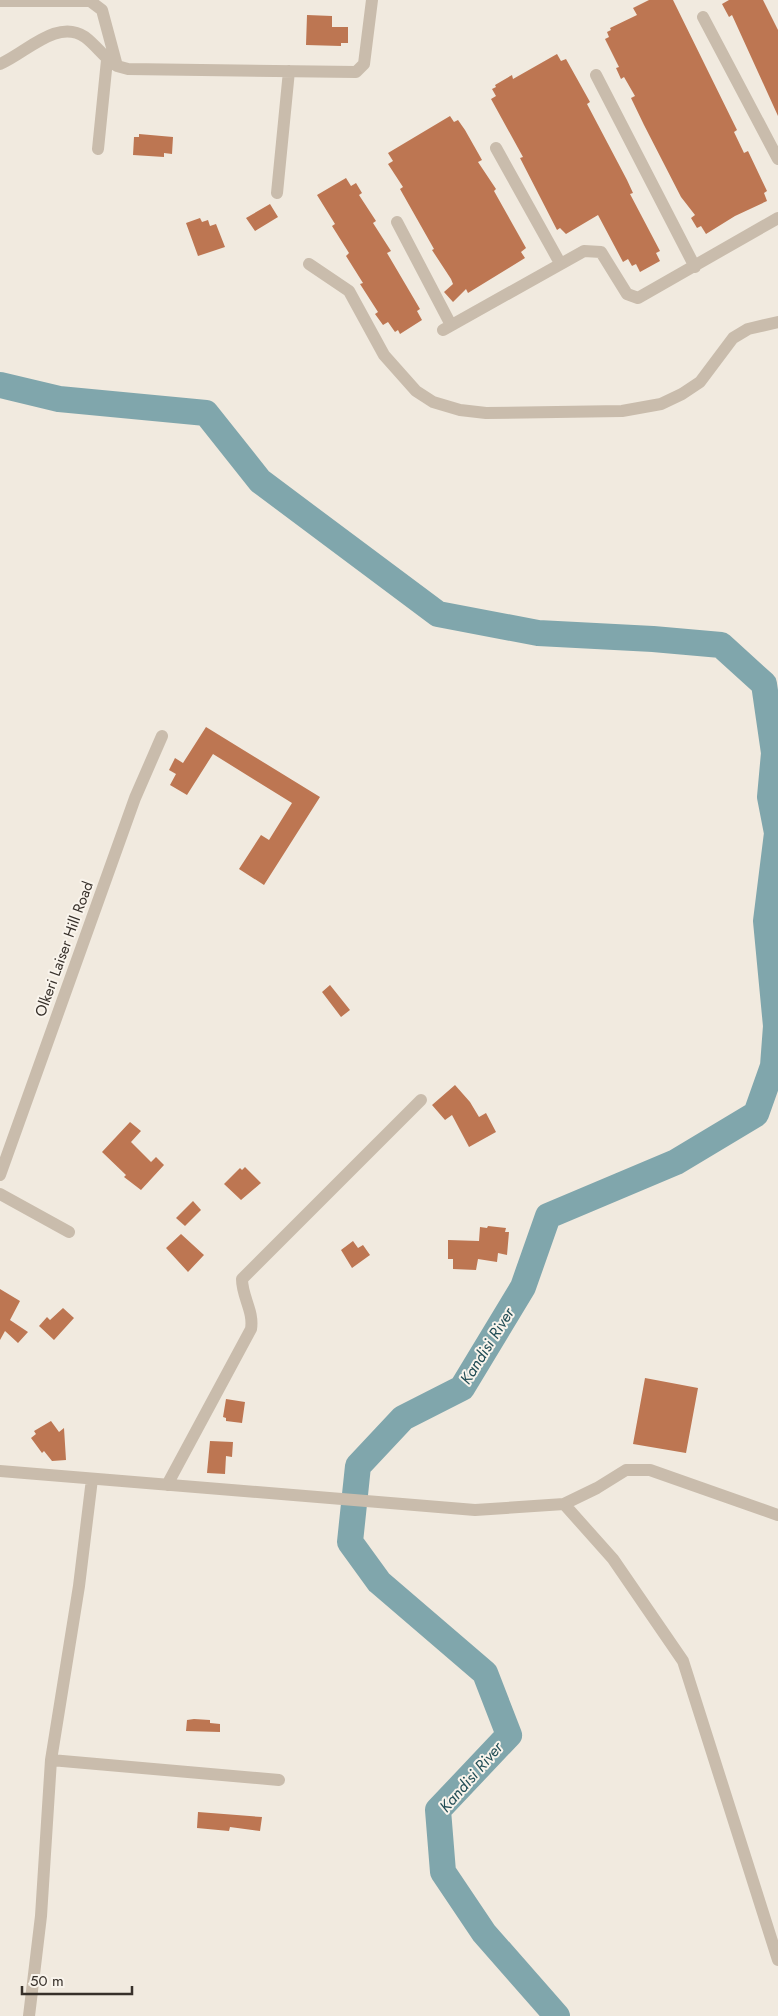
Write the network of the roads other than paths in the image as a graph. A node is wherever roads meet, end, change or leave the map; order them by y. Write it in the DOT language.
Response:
graph roads {
  1 [pos="372,0"];
  2 [pos="0,1"];
  3 [pos="703,17"];
  4 [pos="112,63"];
  5 [pos="0,64"];
  6 [pos="289,71"];
  7 [pos="596,75"];
  8 [pos="496,148"];
  9 [pos="98,149"];
  10 [pos="778,159"];
  11 [pos="278,193"];
  12 [pos="778,218"];
  13 [pos="397,222"];
  14 [pos="560,263"];
  15 [pos="309,264"];
  16 [pos="695,267"];
  17 [pos="778,322"];
  18 [pos="162,736"];
  19 [pos="421,1100"];
  20 [pos="0,1175"];
  21 [pos="0,1194"];
  22 [pos="69,1232"];
  23 [pos="0,1471"];
  24 [pos="92,1479"];
  25 [pos="167,1485"];
  26 [pos="564,1504"];
  27 [pos="778,1515"];
  28 [pos="51,1760"];
  29 [pos="279,1780"];
  30 [pos="778,1960"];
  31 [pos="29,2016"];
  1 -- 6 [label="street"];
  2 -- 4 [label="street"];
  3 -- 10 [label="street"];
  4 -- 5 [label="street"];
  4 -- 6 [label="street"];
  4 -- 9 [label="street"];
  6 -- 11 [label="street"];
  7 -- 16 [label="street"];
  8 -- 14 [label="street"];
  12 -- 16 [label="street"];
  13 -- 14 [label="street"];
  14 -- 16 [label="street"];
  15 -- 17 [label="street"];
  18 -- 20 [label="street, Olkeri Laiser Hill Road"];
  19 -- 25 [label="street"];
  21 -- 22 [label="street"];
  23 -- 24 [label="street"];
  24 -- 25 [label="street"];
  24 -- 28 [label="street"];
  25 -- 26 [label="street"];
  26 -- 27 [label="street"];
  26 -- 30 [label="street"];
  28 -- 29 [label="street"];
  28 -- 31 [label="street"];
}
